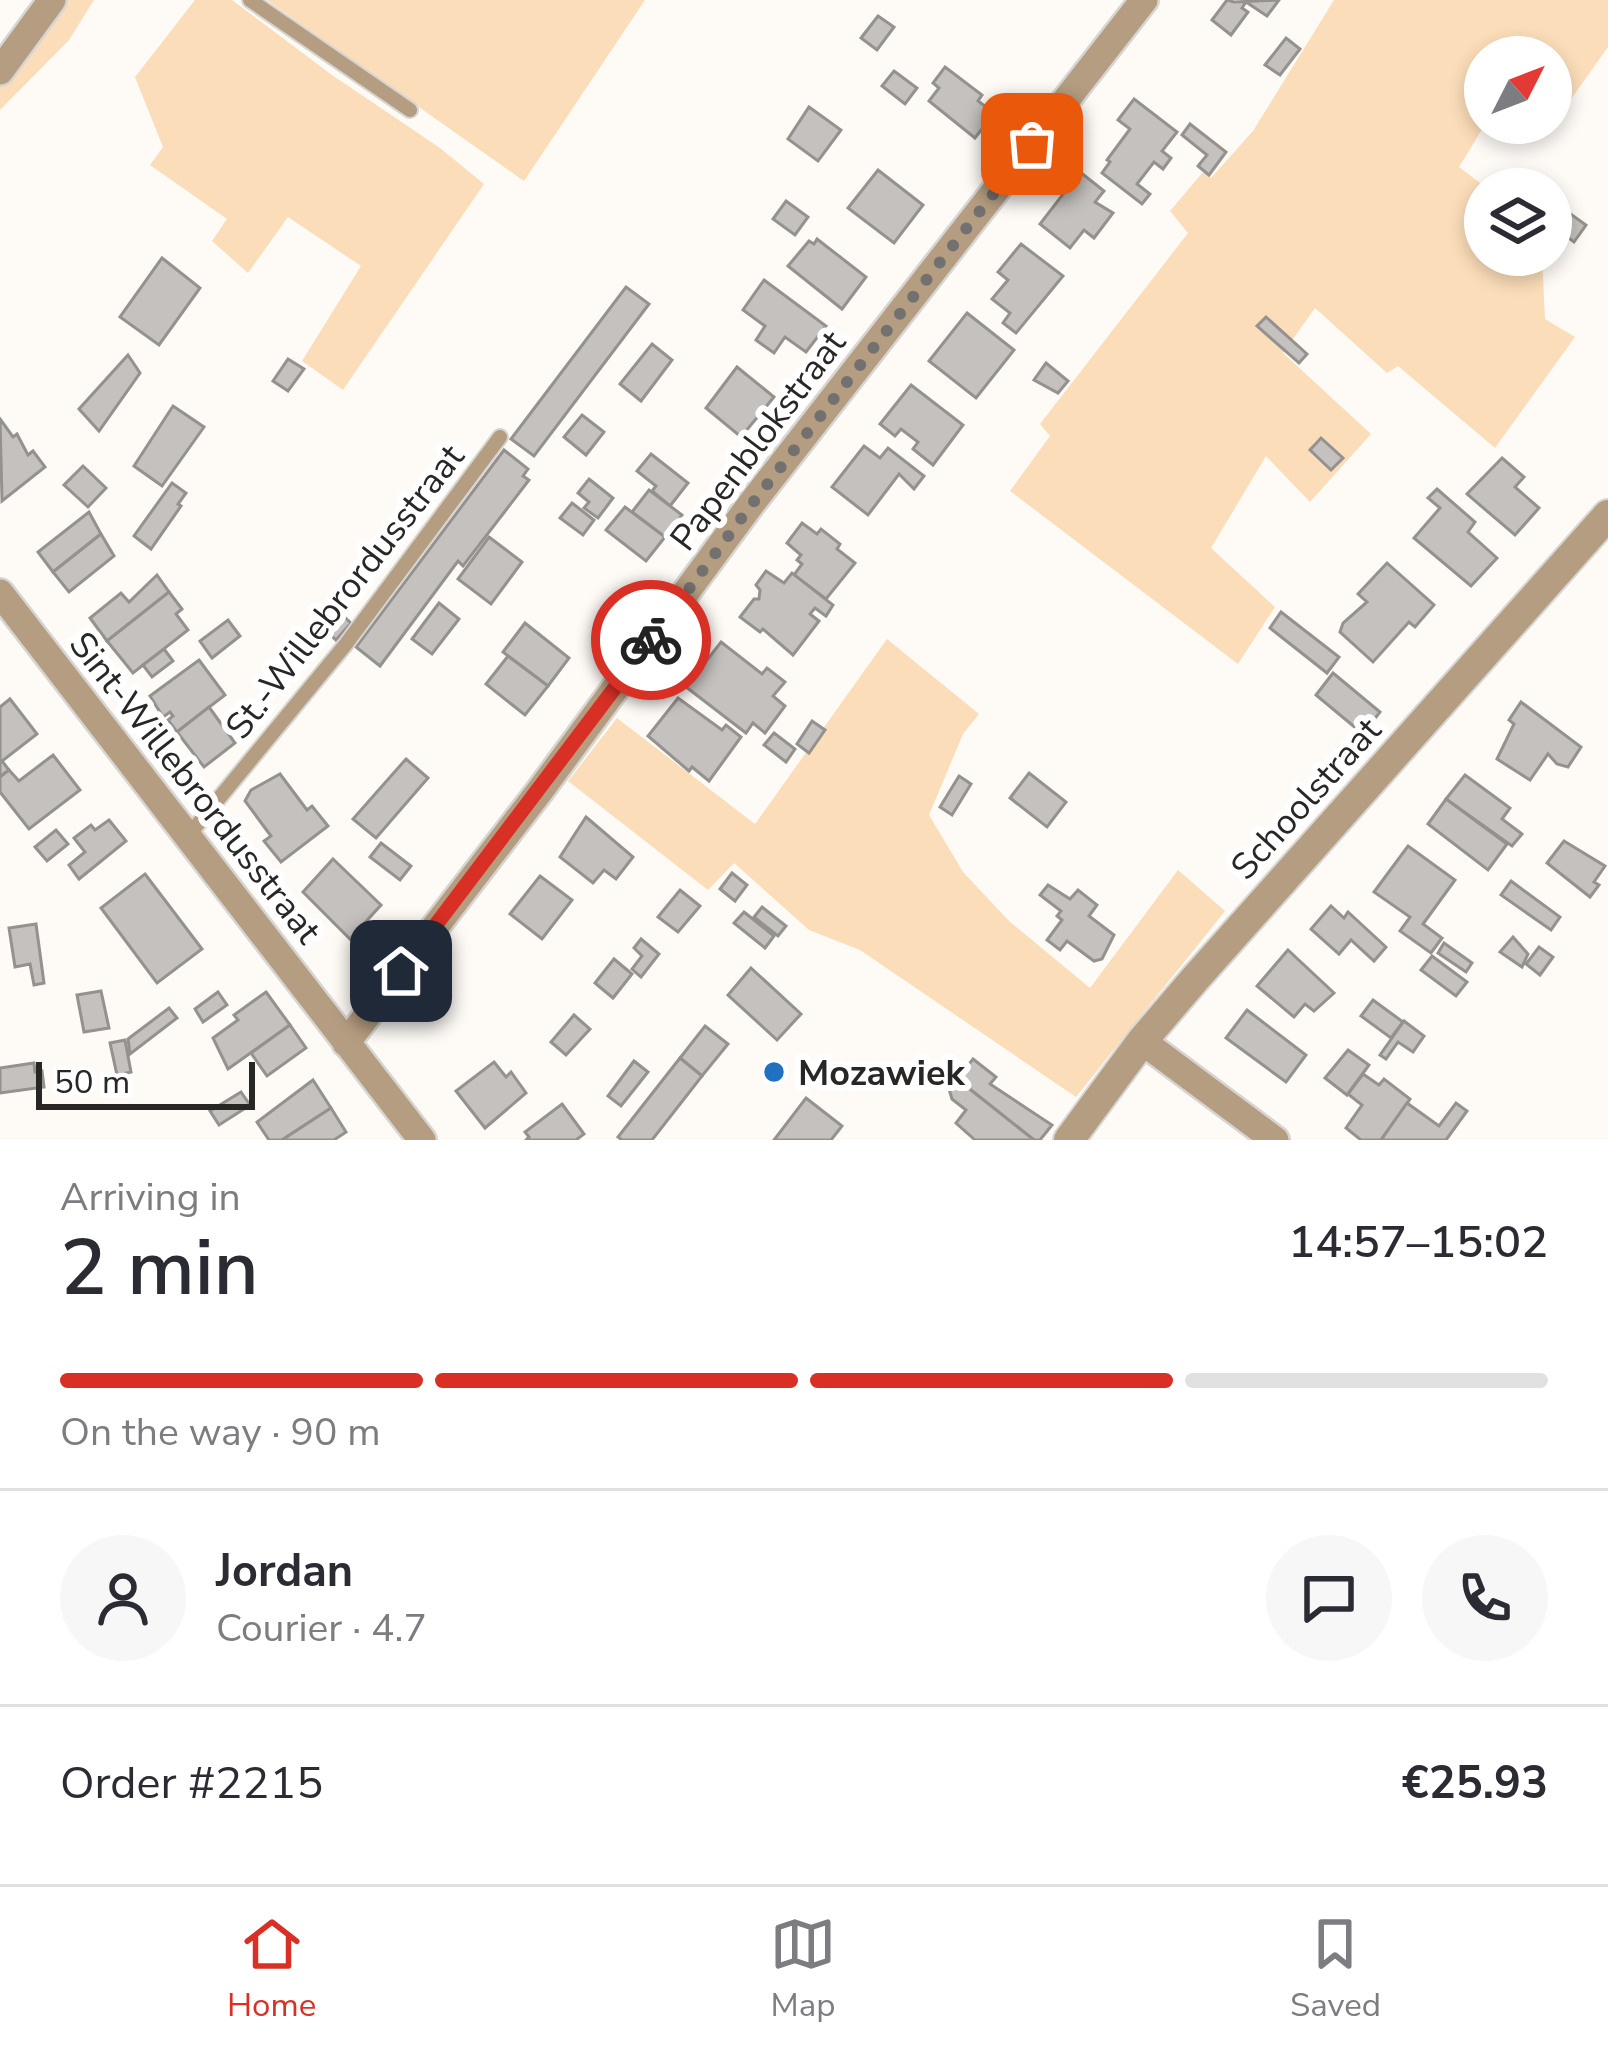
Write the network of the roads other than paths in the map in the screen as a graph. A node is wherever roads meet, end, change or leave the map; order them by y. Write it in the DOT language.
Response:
graph roads {
  1 [pos="52,0"];
  2 [pos="250,0"];
  3 [pos="1144,0"];
  4 [pos="0,71"];
  5 [pos="410,110"];
  6 [pos="500,436"];
  7 [pos="1608,514"];
  8 [pos="0,593"];
  9 [pos="188,836"];
  10 [pos="1142,1041"];
  11 [pos="346,1043"];
  12 [pos="422,1140"];
  13 [pos="1069,1140"];
  14 [pos="1275,1140"];
  1 -- 4 [label="street"];
  2 -- 5 [label="lane"];
  3 -- 11 [label="street, Papenblokstraat"];
  6 -- 9 [label="lane, St.-Willebrordusstraat"];
  7 -- 10 [label="street, Schoolstraat"];
  8 -- 9 [label="street, Sint-Willebrordusstraat"];
  9 -- 11 [label="street, Sint-Willebrordusstraat"];
  10 -- 13 [label="street, Schoolstraat"];
  10 -- 14 [label="street"];
  11 -- 12 [label="street, Sint-Willebrordusstraat"];
}
